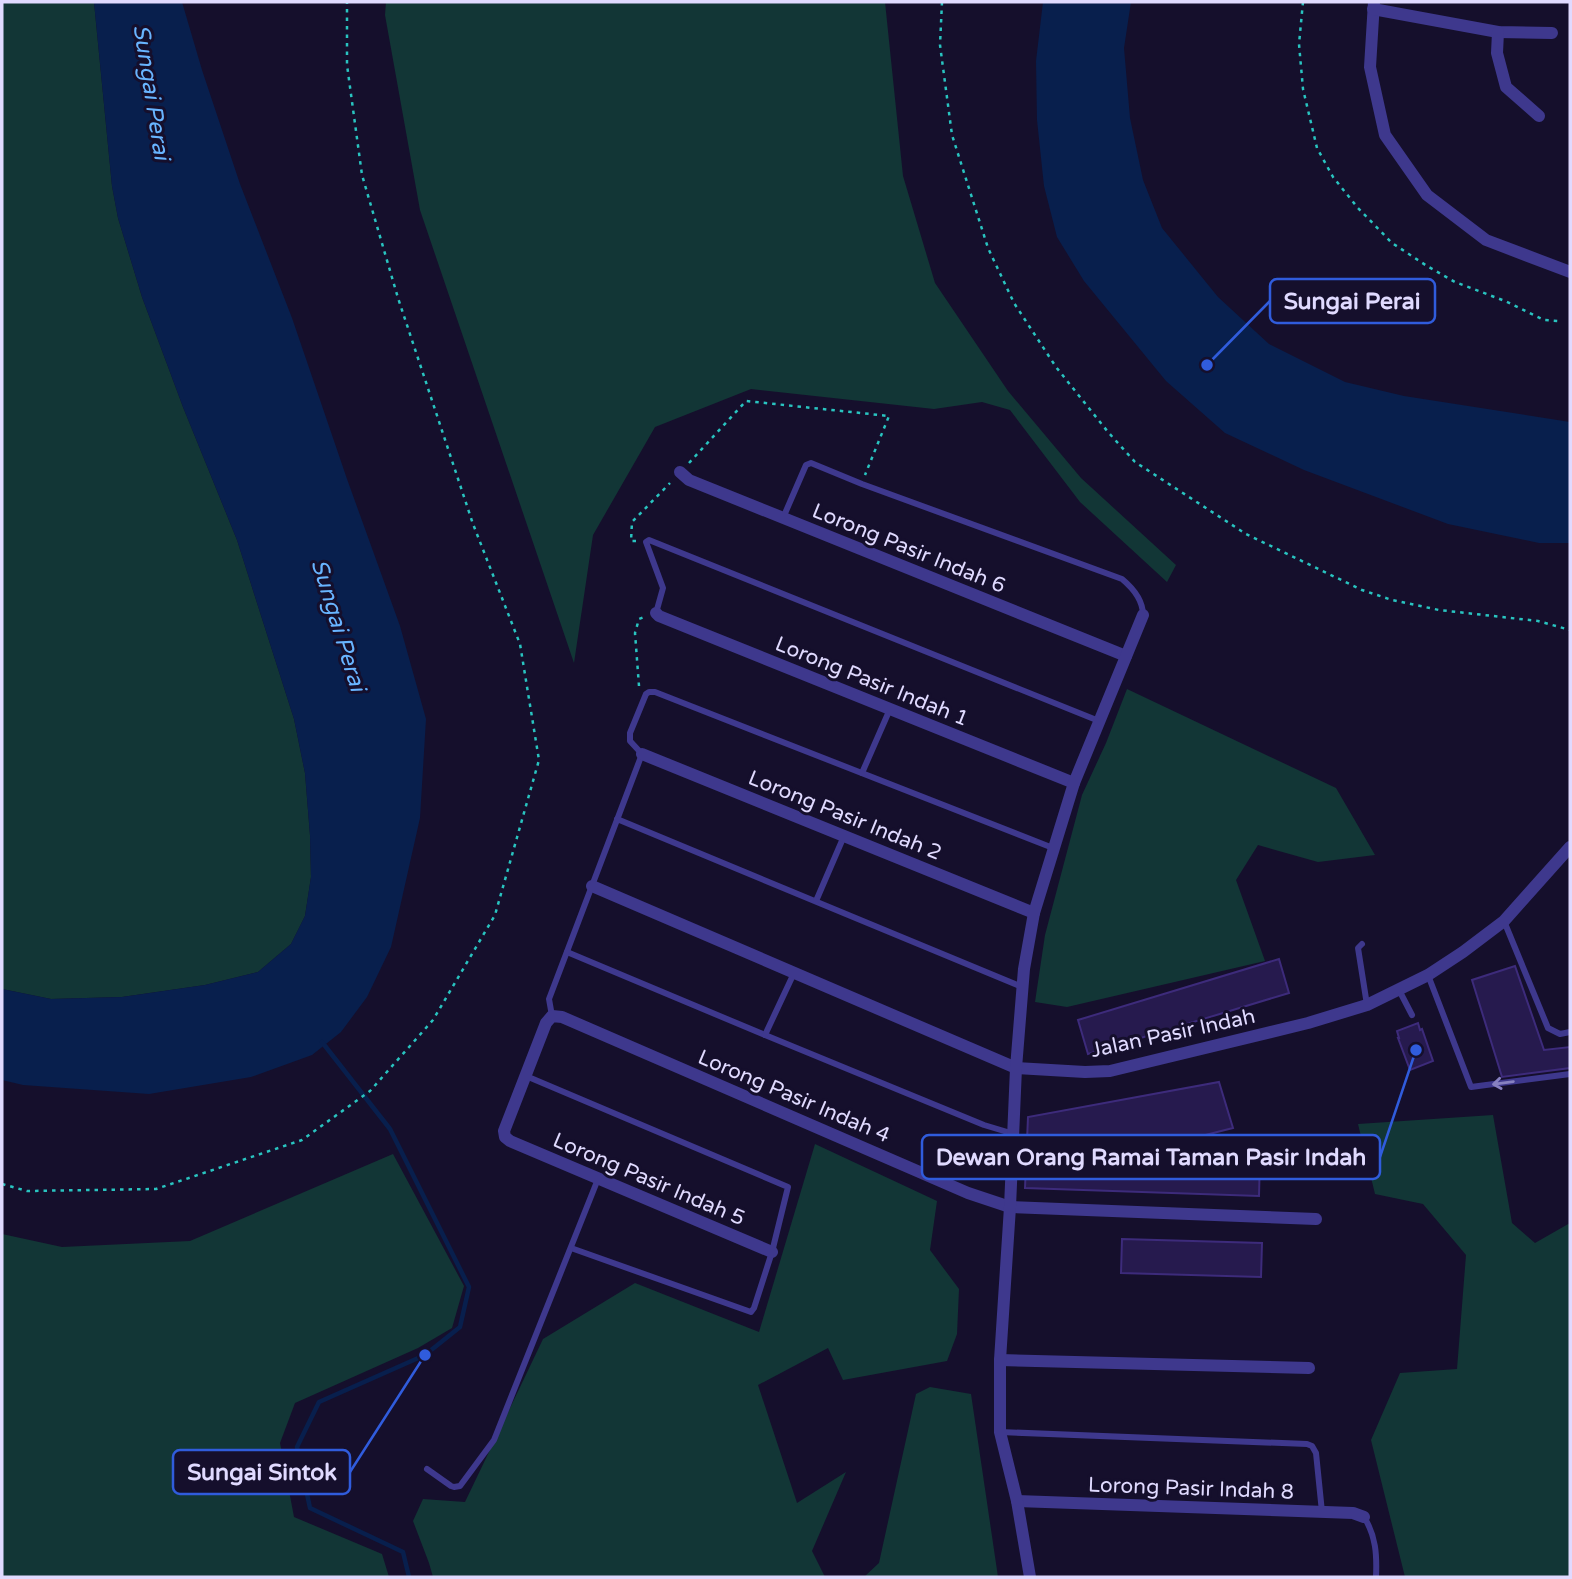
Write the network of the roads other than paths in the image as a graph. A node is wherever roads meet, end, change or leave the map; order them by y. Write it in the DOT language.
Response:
graph roads {
  1 [pos="1373,5"];
  2 [pos="1498,32"];
  3 [pos="1552,33"];
  4 [pos="1539,116"];
  5 [pos="1570,272"];
  6 [pos="680,472"];
  7 [pos="783,518"];
  8 [pos="656,612"];
  9 [pos="1143,615"];
  10 [pos="1126,656"];
  11 [pos="890,709"];
  12 [pos="1099,721"];
  13 [pos="642,754"];
  14 [pos="862,774"];
  15 [pos="1074,783"];
  16 [pos="617,819"];
  17 [pos="844,836"];
  18 [pos="1570,847"];
  19 [pos="1054,848"];
  20 [pos="592,886"];
  21 [pos="816,901"];
  22 [pos="1034,913"];
  23 [pos="1504,921"];
  24 [pos="1362,944"];
  25 [pos="566,952"];
  26 [pos="794,973"];
  27 [pos="1428,975"];
  28 [pos="1022,987"];
  29 [pos="1398,988"];
  30 [pos="1367,1005"];
  31 [pos="1412,1015"];
  32 [pos="552,1016"];
  33 [pos="1570,1032"];
  34 [pos="765,1035"];
  35 [pos="1016,1068"];
  36 [pos="1570,1074"];
  37 [pos="525,1076"];
  38 [pos="1014,1134"];
  39 [pos="598,1179"];
  40 [pos="1010,1207"];
  41 [pos="1316,1219"];
  42 [pos="571,1248"];
  43 [pos="772,1252"];
  44 [pos="1000,1360"];
  45 [pos="1309,1368"];
  46 [pos="1000,1432"];
  47 [pos="427,1469"];
  48 [pos="1017,1501"];
  49 [pos="1322,1512"];
  50 [pos="1364,1517"];
  51 [pos="1030,1577"];
  52 [pos="1376,1577"];
  1 -- 2 [label="street"];
  1 -- 5 [label="street"];
  2 -- 3 [label="street"];
  2 -- 4 [label="street"];
  6 -- 7 [label="street, Lorong Pasir Indah 6"];
  7 -- 9 [label="lane"];
  7 -- 10 [label="street, Lorong Pasir Indah 6"];
  8 -- 11 [label="street, Lorong Pasir Indah 1"];
  8 -- 12 [label="lane"];
  9 -- 10 [label="street"];
  10 -- 12 [label="street"];
  11 -- 14 [label="lane"];
  11 -- 15 [label="street, Lorong Pasir Indah 1"];
  12 -- 15 [label="street"];
  13 -- 14 [label="lane"];
  13 -- 16 [label="lane"];
  13 -- 17 [label="street, Lorong Pasir Indah 2"];
  14 -- 19 [label="lane"];
  15 -- 19 [label="street"];
  16 -- 20 [label="lane"];
  16 -- 21 [label="lane"];
  17 -- 21 [label="lane"];
  17 -- 22 [label="street, Lorong Pasir Indah 2"];
  18 -- 23 [label="street, Jalan Pasir Indah"];
  19 -- 22 [label="street"];
  20 -- 25 [label="lane"];
  20 -- 26 [label="street, Jalan Pasir Indah"];
  21 -- 28 [label="lane"];
  22 -- 28 [label="street"];
  23 -- 27 [label="street, Jalan Pasir Indah"];
  23 -- 33 [label="lane"];
  24 -- 30 [label="lane"];
  25 -- 32 [label="lane"];
  25 -- 34 [label="lane"];
  26 -- 34 [label="lane"];
  26 -- 35 [label="street, Jalan Pasir Indah"];
  27 -- 29 [label="street, Jalan Pasir Indah"];
  36 -- 27 [label="lane, one-way"];
  28 -- 35 [label="street"];
  29 -- 30 [label="street, Jalan Pasir Indah"];
  29 -- 31 [label="lane"];
  30 -- 35 [label="street, Jalan Pasir Indah"];
  32 -- 37 [label="street"];
  32 -- 40 [label="street, Lorong Pasir Indah 4"];
  34 -- 38 [label="lane"];
  35 -- 38 [label="street"];
  37 -- 39 [label="street, Lorong Pasir Indah 5"];
  37 -- 43 [label="lane"];
  38 -- 40 [label="street"];
  39 -- 42 [label="lane"];
  39 -- 43 [label="street, Lorong Pasir Indah 5"];
  40 -- 41 [label="street, Lorong Pasir Indah 4"];
  40 -- 44 [label="street"];
  42 -- 43 [label="lane"];
  42 -- 47 [label="lane"];
  44 -- 45 [label="street"];
  44 -- 46 [label="street"];
  46 -- 48 [label="street"];
  46 -- 49 [label="lane"];
  48 -- 49 [label="street, Lorong Pasir Indah 8"];
  48 -- 51 [label="street"];
  49 -- 50 [label="street, Lorong Pasir Indah 8"];
  50 -- 52 [label="lane"];
}
